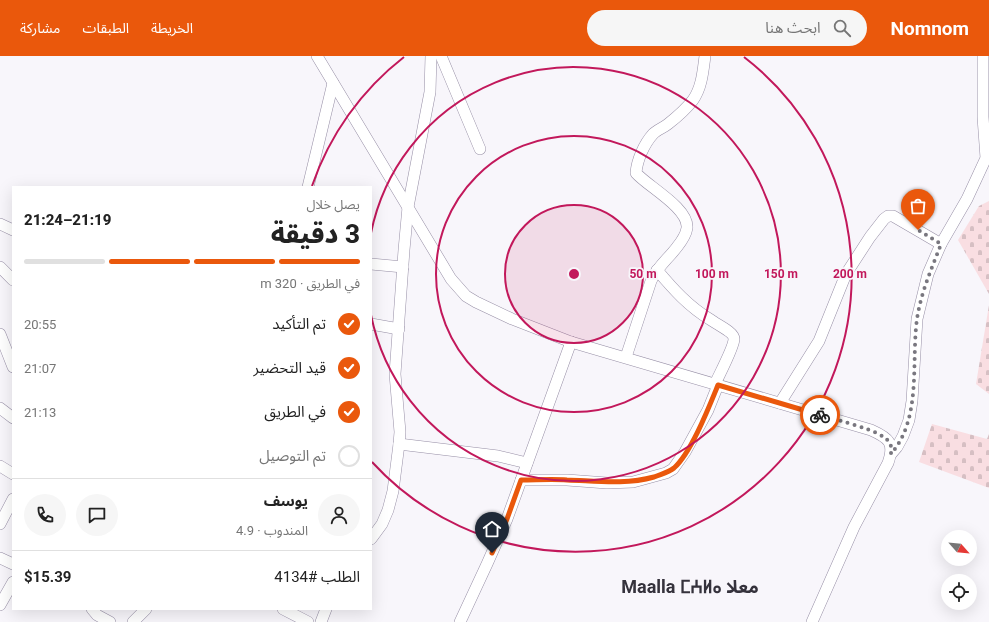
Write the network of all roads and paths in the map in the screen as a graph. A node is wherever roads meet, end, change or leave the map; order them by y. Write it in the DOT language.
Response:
graph roads {
  1 [pos="317,56"];
  2 [pos="431,56"];
  3 [pos="442,56"];
  4 [pos="705,56"];
  5 [pos="983,56"];
  6 [pos="333,82"];
  7 [pos="480,149"];
  8 [pos="308,186"];
  9 [pos="408,207"];
  10 [pos="0,224"];
  11 [pos="12,230"];
  12 [pos="941,244"];
  13 [pos="372,264"];
  14 [pos="0,267"];
  15 [pos="403,267"];
  16 [pos="657,270"];
  17 [pos="12,279"];
  18 [pos="372,324"];
  19 [pos="399,329"];
  20 [pos="0,334"];
  21 [pos="571,342"];
  22 [pos="626,357"];
  23 [pos="12,364"];
  24 [pos="717,385"];
  25 [pos="780,403"];
  26 [pos="0,408"];
  27 [pos="12,417"];
  28 [pos="399,444"];
  29 [pos="891,454"];
  30 [pos="527,463"];
  31 [pos="0,466"];
  32 [pos="12,473"];
  33 [pos="521,480"];
  34 [pos="12,500"];
  35 [pos="3,511"];
  36 [pos="0,524"];
  37 [pos="372,538"];
  38 [pos="0,558"];
  39 [pos="12,564"];
  40 [pos="12,584"];
  41 [pos="0,605"];
  42 [pos="93,610"];
  43 [pos="145,610"];
  44 [pos="285,610"];
  45 [pos="326,610"];
  46 [pos="110,622"];
  47 [pos="133,622"];
  48 [pos="308,622"];
  49 [pos="321,622"];
  50 [pos="460,622"];
  51 [pos="812,622"];
  1 -- 6 [label="street"];
  2 -- 9 [label="street"];
  3 -- 7 [label="street"];
  4 -- 16 [label="street"];
  5 -- 12 [label="street"];
  6 -- 8 [label="street"];
  6 -- 9 [label="street"];
  9 -- 15 [label="street"];
  9 -- 21 [label="street"];
  10 -- 11 [label="street"];
  12 -- 25 [label="street"];
  12 -- 29 [label="street"];
  13 -- 15 [label="street"];
  14 -- 17 [label="street"];
  15 -- 19 [label="street"];
  16 -- 22 [label="street"];
  16 -- 24 [label="street"];
  18 -- 19 [label="street"];
  19 -- 28 [label="street"];
  20 -- 23 [label="street"];
  21 -- 22 [label="street"];
  21 -- 30 [label="street"];
  22 -- 24 [label="street"];
  24 -- 25 [label="street"];
  24 -- 33 [label="street"];
  25 -- 29 [label="street"];
  26 -- 27 [label="street"];
  28 -- 30 [label="street"];
  28 -- 37 [label="street"];
  29 -- 51 [label="street"];
  30 -- 33 [label="street"];
  31 -- 32 [label="street"];
  33 -- 50 [label="street"];
  34 -- 35 [label="street"];
  35 -- 36 [label="street"];
  38 -- 39 [label="street"];
  40 -- 41 [label="street"];
  42 -- 46 [label="street"];
  43 -- 47 [label="street"];
  44 -- 48 [label="street"];
  45 -- 49 [label="street"];
}
